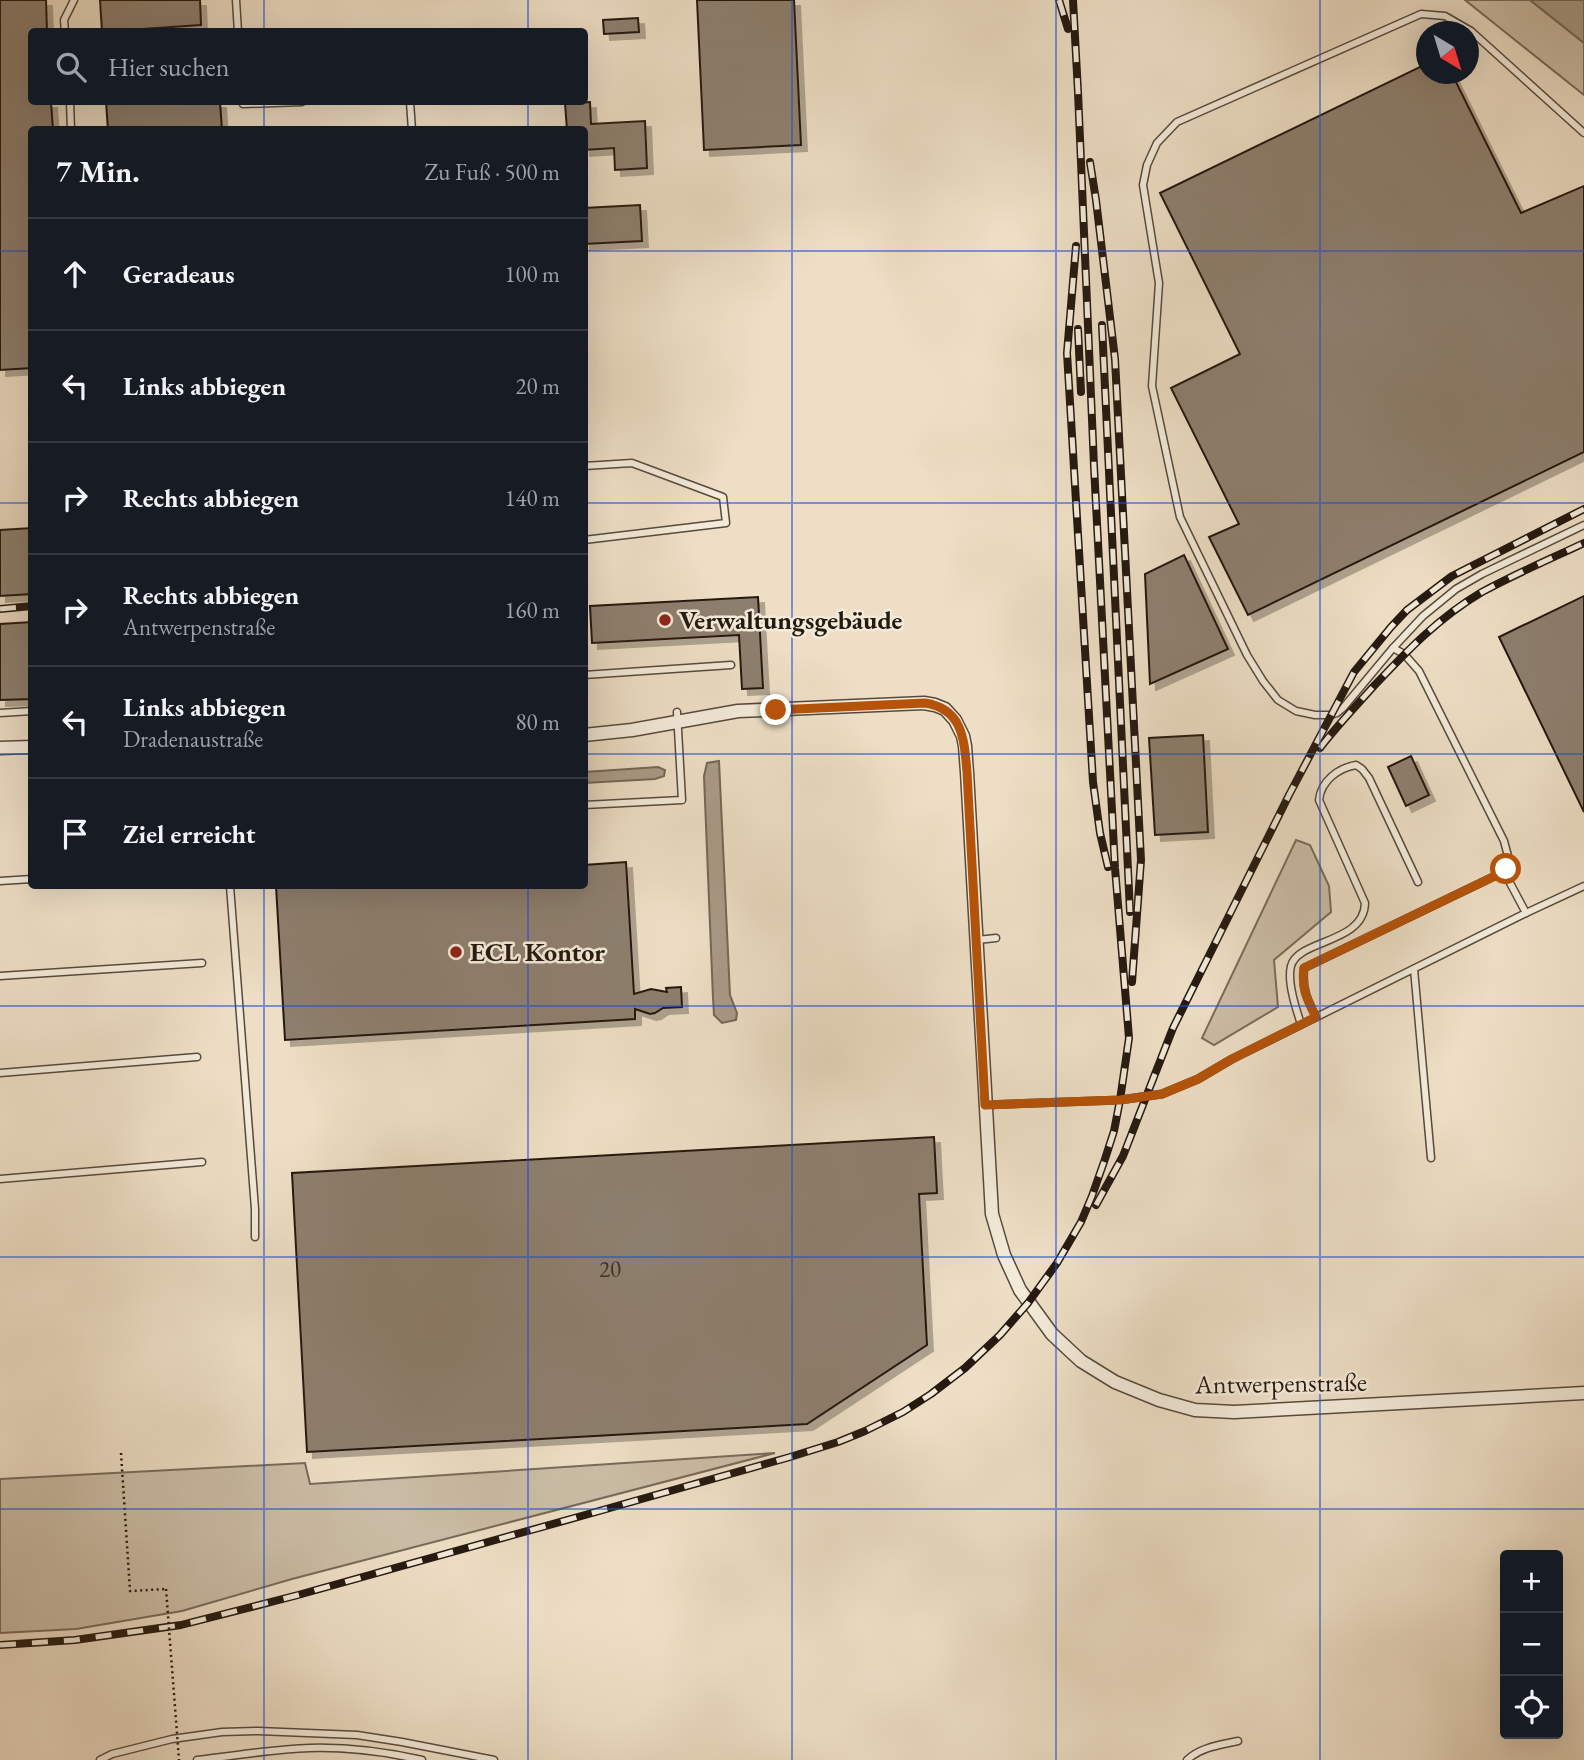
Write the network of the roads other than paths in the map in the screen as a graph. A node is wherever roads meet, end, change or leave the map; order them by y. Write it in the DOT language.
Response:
graph roads {
  1 [pos="74,0"];
  2 [pos="236,0"];
  3 [pos="65,28"];
  4 [pos="238,28"];
  5 [pos="70,105"];
  6 [pos="410,105"];
  7 [pos="71,126"];
  8 [pos="412,126"];
  9 [pos="1584,133"];
  10 [pos="588,466"];
  11 [pos="1584,525"];
  12 [pos="588,540"];
  13 [pos="1393,648"];
  14 [pos="731,665"];
  15 [pos="588,675"];
  16 [pos="28,711"];
  17 [pos="0,712"];
  18 [pos="678,717"];
  19 [pos="588,735"];
  20 [pos="28,747"];
  21 [pos="0,748"];
  22 [pos="588,805"];
  23 [pos="1504,878"];
  24 [pos="28,879"];
  25 [pos="0,881"];
  26 [pos="1418,882"];
  27 [pos="1584,886"];
  28 [pos="230,889"];
  29 [pos="1526,913"];
  30 [pos="996,939"];
  31 [pos="976,940"];
  32 [pos="202,963"];
  33 [pos="1413,969"];
  34 [pos="0,976"];
  35 [pos="1316,1017"];
  36 [pos="1301,1024"];
  37 [pos="197,1057"];
  38 [pos="0,1073"];
  39 [pos="985,1105"];
  40 [pos="1430,1158"];
  41 [pos="202,1162"];
  42 [pos="0,1179"];
  43 [pos="255,1237"];
  44 [pos="1584,1393"];
  45 [pos="1238,1741"];
  46 [pos="377,1752"];
  47 [pos="100,1760"];
  48 [pos="197,1760"];
  49 [pos="372,1760"];
  50 [pos="422,1760"];
  51 [pos="494,1760"];
  52 [pos="1187,1760"];
  1 -- 3 [label="lane"];
  2 -- 4 [label="lane"];
  5 -- 7 [label="lane"];
  6 -- 8 [label="lane"];
  9 -- 13 [label="lane"];
  10 -- 12 [label="lane"];
  11 -- 13 [label="lane"];
  13 -- 23 [label="lane"];
  14 -- 15 [label="lane"];
  16 -- 17 [label="lane"];
  18 -- 19 [label="street"];
  18 -- 22 [label="lane"];
  18 -- 31 [label="street, Antwerpenstraße"];
  20 -- 21 [label="street"];
  23 -- 29 [label="lane"];
  23 -- 35 [label="lane"];
  24 -- 25 [label="lane"];
  26 -- 36 [label="lane"];
  27 -- 29 [label="lane"];
  28 -- 43 [label="lane"];
  29 -- 33 [label="lane"];
  30 -- 31 [label="lane"];
  31 -- 39 [label="street, Antwerpenstraße"];
  32 -- 34 [label="lane"];
  33 -- 35 [label="lane"];
  33 -- 40 [label="lane"];
  35 -- 36 [label="lane"];
  36 -- 39 [label="lane"];
  37 -- 38 [label="lane"];
  39 -- 44 [label="street, Antwerpenstraße"];
  41 -- 42 [label="lane"];
  45 -- 52 [label="lane"];
  46 -- 48 [label="lane"];
  46 -- 49 [label="lane"];
  46 -- 50 [label="lane"];
  47 -- 51 [label="lane"];
}
